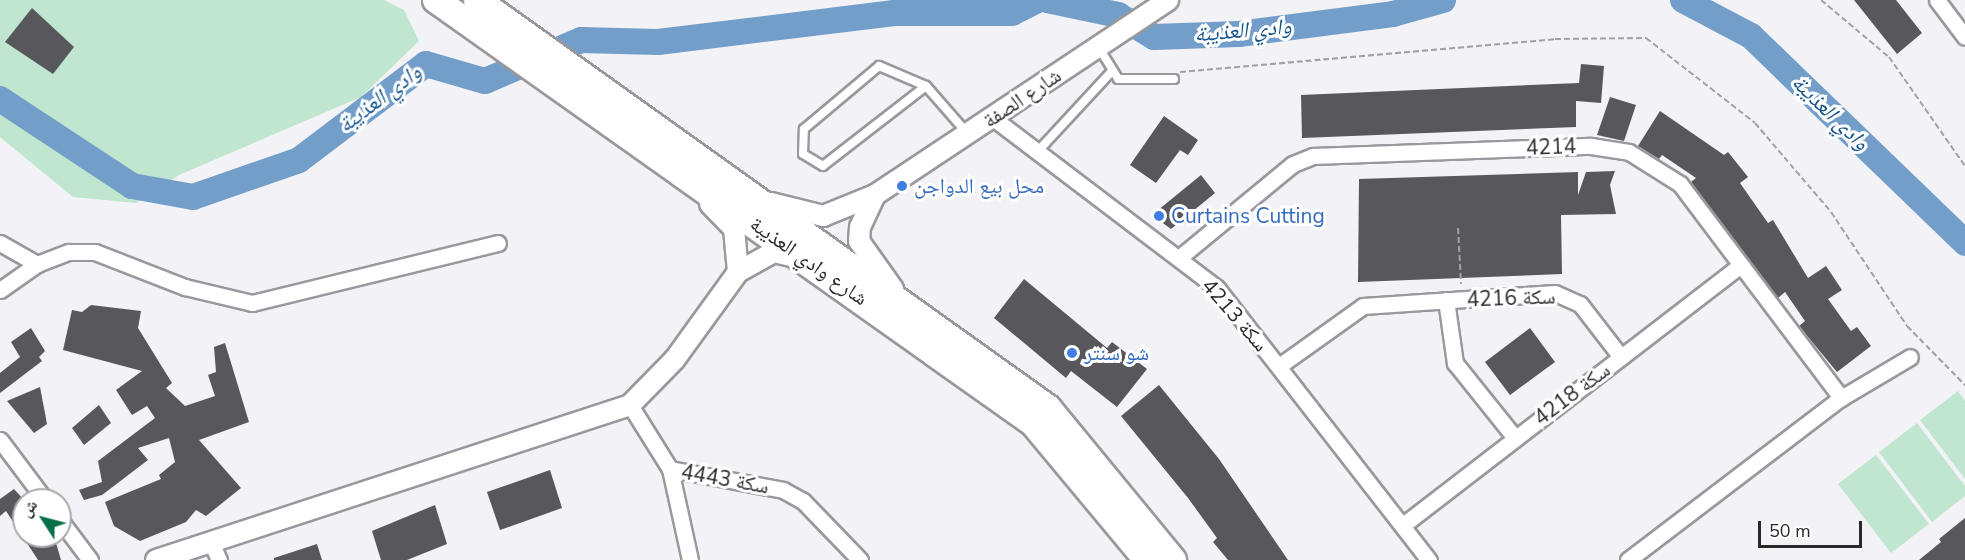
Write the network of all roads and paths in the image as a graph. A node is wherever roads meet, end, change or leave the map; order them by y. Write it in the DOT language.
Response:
graph roads {
  1 [pos="436,0"];
  2 [pos="1168,0"];
  3 [pos="1821,0"];
  4 [pos="1937,0"];
  5 [pos="486,15"];
  6 [pos="1965,37"];
  7 [pos="1105,42"];
  8 [pos="1112,71"];
  9 [pos="1174,79"];
  10 [pos="926,86"];
  11 [pos="993,118"];
  12 [pos="968,134"];
  13 [pos="666,148"];
  14 [pos="1038,152"];
  15 [pos="1965,166"];
  16 [pos="875,195"];
  17 [pos="758,198"];
  18 [pos="1458,228"];
  19 [pos="0,243"];
  20 [pos="498,243"];
  21 [pos="1180,257"];
  22 [pos="807,259"];
  23 [pos="37,264"];
  24 [pos="1741,265"];
  25 [pos="738,272"];
  26 [pos="0,290"];
  27 [pos="1454,300"];
  28 [pos="906,303"];
  29 [pos="1621,357"];
  30 [pos="1910,357"];
  31 [pos="1279,366"];
  32 [pos="1965,385"];
  33 [pos="1841,398"];
  34 [pos="630,405"];
  35 [pos="1515,438"];
  36 [pos="0,440"];
  37 [pos="670,469"];
  38 [pos="36,488"];
  39 [pos="1403,525"];
  40 [pos="72,536"];
  41 [pos="211,542"];
  42 [pos="90,560"];
  43 [pos="156,560"];
  44 [pos="219,560"];
  45 [pos="690,560"];
  46 [pos="860,560"];
  47 [pos="1147,560"];
  48 [pos="1173,560"];
  49 [pos="1429,560"];
  50 [pos="1628,560"];
  1 -- 5 [label="main road, شارع وادي العذيبة"];
  2 -- 7 [label="street, شارع الصفة"];
  3 -- 15 [label="path"];
  4 -- 6 [label="street"];
  5 -- 13 [label="main road, شارع وادي العذيبة"];
  7 -- 8 [label="lane"];
  7 -- 11 [label="street, شارع الصفة"];
  8 -- 9 [label="lane"];
  8 -- 14 [label="lane"];
  9 -- 32 [label="path"];
  10 -- 10 [label="lane"];
  10 -- 12 [label="lane"];
  11 -- 12 [label="street, شارع الصفة"];
  11 -- 14 [label="street, سكة 4213"];
  12 -- 16 [label="street, شارع الصفة"];
  13 -- 17 [label="main road, شارع وادي العذيبة"];
  13 -- 22 [label="main road, شارع وادي العذيبة"];
  13 -- 25 [label="street"];
  14 -- 21 [label="street, سكة 4213"];
  16 -- 17 [label="street, شارع الصفة"];
  16 -- 28 [label="street"];
  17 -- 28 [label="main road, شارع وادي العذيبة"];
  18 -- 27 [label="path"];
  19 -- 23 [label="street"];
  20 -- 23 [label="street"];
  21 -- 24 [label="street, 4214"];
  21 -- 31 [label="street, سكة 4213"];
  22 -- 25 [label="street"];
  22 -- 47 [label="main road, شارع وادي العذيبة"];
  23 -- 26 [label="street"];
  24 -- 29 [label="street, سكة 4218"];
  24 -- 33 [label="street, 4214"];
  25 -- 34 [label="street"];
  27 -- 29 [label="street, سكة 4216"];
  27 -- 31 [label="street, سكة 4216"];
  27 -- 35 [label="street, سكة 4216"];
  28 -- 48 [label="main road, شارع وادي العذيبة"];
  29 -- 35 [label="street, سكة 4218"];
  30 -- 33 [label="street"];
  31 -- 39 [label="street, سكة 4213"];
  33 -- 50 [label="street"];
  34 -- 37 [label="street"];
  34 -- 41 [label="street"];
  35 -- 39 [label="street, سكة 4218"];
  36 -- 38 [label="street"];
  37 -- 45 [label="street"];
  37 -- 46 [label="street, سكة 4443"];
  39 -- 49 [label="street, سكة 4213"];
  40 -- 42 [label="street"];
  41 -- 43 [label="street"];
  41 -- 44 [label="street"];
}
